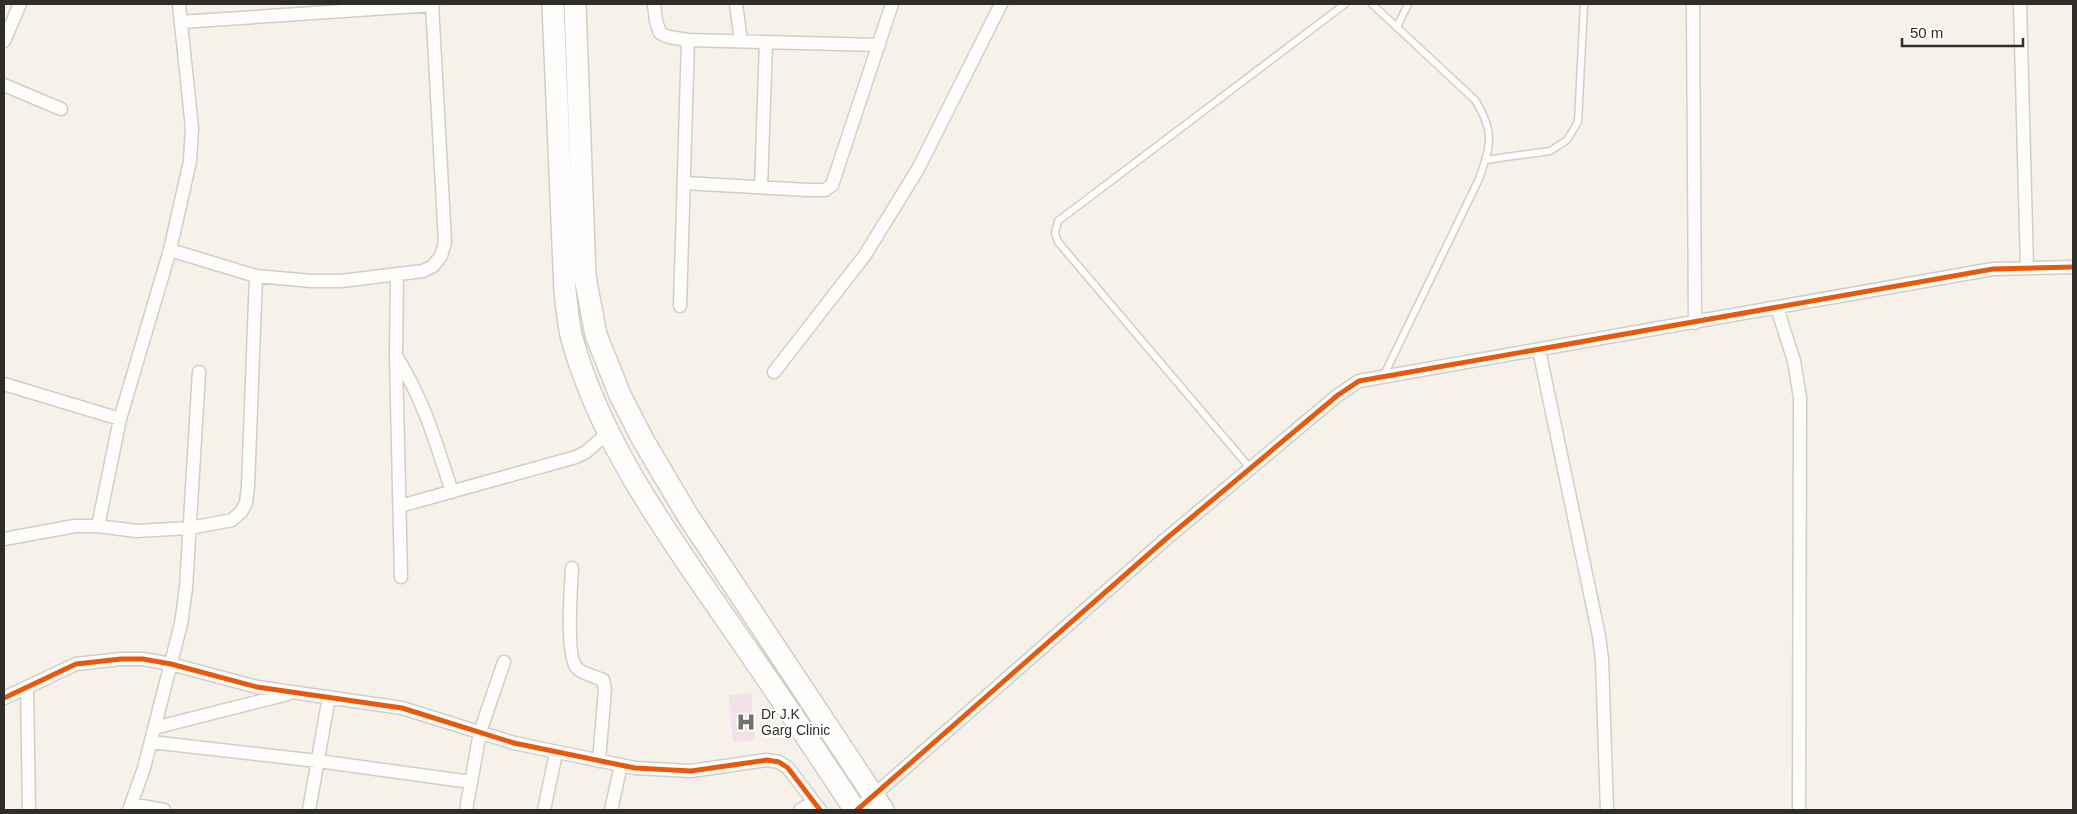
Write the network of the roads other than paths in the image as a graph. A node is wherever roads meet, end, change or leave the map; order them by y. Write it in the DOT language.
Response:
graph roads {
  1 [pos="20,4"];
  2 [pos="179,4"];
  3 [pos="432,4"];
  4 [pos="553,4"];
  5 [pos="575,4"];
  6 [pos="654,4"];
  7 [pos="736,4"];
  8 [pos="892,4"];
  9 [pos="1001,4"];
  10 [pos="1345,4"];
  11 [pos="1372,4"];
  12 [pos="1408,4"];
  13 [pos="1584,4"];
  14 [pos="1693,4"];
  15 [pos="2020,4"];
  16 [pos="181,22"];
  17 [pos="1397,28"];
  18 [pos="688,40"];
  19 [pos="4,41"];
  20 [pos="740,41"];
  21 [pos="766,42"];
  22 [pos="879,45"];
  23 [pos="4,85"];
  24 [pos="62,109"];
  25 [pos="1485,160"];
  26 [pos="684,183"];
  27 [pos="761,187"];
  28 [pos="170,250"];
  29 [pos="2073,267"];
  30 [pos="2027,268"];
  31 [pos="256,276"];
  32 [pos="396,276"];
  33 [pos="680,306"];
  34 [pos="1778,308"];
  35 [pos="1694,323"];
  36 [pos="1539,350"];
  37 [pos="396,355"];
  38 [pos="199,372"];
  39 [pos="774,372"];
  40 [pos="1384,375"];
  41 [pos="4,384"];
  42 [pos="120,419"];
  43 [pos="612,439"];
  44 [pos="1250,468"];
  45 [pos="452,492"];
  46 [pos="400,506"];
  47 [pos="98,526"];
  48 [pos="190,528"];
  49 [pos="4,539"];
  50 [pos="572,568"];
  51 [pos="401,578"];
  52 [pos="504,662"];
  53 [pos="171,664"];
  54 [pos="27,687"];
  55 [pos="295,692"];
  56 [pos="329,697"];
  57 [pos="4,698"];
  58 [pos="154,728"];
  59 [pos="480,732"];
  60 [pos="151,742"];
  61 [pos="556,753"];
  62 [pos="318,761"];
  63 [pos="599,761"];
  64 [pos="621,766"];
  65 [pos="471,782"];
  66 [pos="878,804"];
  67 [pos="817,806"];
  68 [pos="130,807"];
  69 [pos="29,810"];
  70 [pos="164,810"];
  71 [pos="309,810"];
  72 [pos="466,810"];
  73 [pos="544,810"];
  74 [pos="611,810"];
  75 [pos="800,810"];
  76 [pos="856,810"];
  77 [pos="1607,810"];
  78 [pos="1799,810"];
  1 -- 19 [label="street"];
  2 -- 16 [label="street"];
  3 -- 16 [label="street"];
  3 -- 32 [label="street"];
  4 -- 43 [label="main road"];
  5 -- 66 [label="main road"];
  6 -- 18 [label="street"];
  7 -- 20 [label="street"];
  8 -- 22 [label="street"];
  9 -- 39 [label="street"];
  10 -- 44 [label="lane"];
  11 -- 17 [label="lane"];
  12 -- 17 [label="lane"];
  13 -- 25 [label="lane"];
  14 -- 35 [label="street"];
  15 -- 30 [label="street"];
  16 -- 28 [label="street"];
  17 -- 25 [label="lane"];
  18 -- 20 [label="street"];
  18 -- 26 [label="street"];
  20 -- 21 [label="street"];
  21 -- 22 [label="street"];
  21 -- 27 [label="street"];
  22 -- 27 [label="street"];
  23 -- 24 [label="street"];
  25 -- 40 [label="lane"];
  26 -- 27 [label="street"];
  26 -- 33 [label="street"];
  28 -- 31 [label="street"];
  28 -- 42 [label="street"];
  29 -- 30 [label="street"];
  30 -- 34 [label="street"];
  31 -- 32 [label="street"];
  31 -- 48 [label="street"];
  32 -- 37 [label="street"];
  34 -- 35 [label="street"];
  34 -- 78 [label="street"];
  35 -- 36 [label="street"];
  36 -- 40 [label="street"];
  36 -- 77 [label="street"];
  37 -- 45 [label="street"];
  37 -- 46 [label="street"];
  38 -- 48 [label="street"];
  40 -- 44 [label="street"];
  41 -- 42 [label="street"];
  42 -- 47 [label="street"];
  43 -- 45 [label="street"];
  43 -- 76 [label="main road"];
  44 -- 66 [label="street"];
  45 -- 46 [label="street"];
  46 -- 51 [label="street"];
  47 -- 48 [label="street"];
  47 -- 49 [label="street"];
  48 -- 53 [label="street"];
  50 -- 63 [label="street"];
  52 -- 59 [label="street"];
  53 -- 54 [label="street"];
  53 -- 55 [label="street"];
  53 -- 58 [label="street"];
  54 -- 57 [label="street"];
  54 -- 69 [label="street"];
  55 -- 56 [label="street"];
  55 -- 58 [label="street"];
  56 -- 59 [label="street"];
  56 -- 62 [label="street"];
  58 -- 60 [label="street"];
  59 -- 61 [label="street"];
  59 -- 65 [label="street"];
  60 -- 62 [label="street"];
  60 -- 68 [label="street"];
  61 -- 63 [label="street"];
  61 -- 73 [label="street"];
  62 -- 65 [label="street"];
  62 -- 71 [label="street"];
  63 -- 64 [label="street"];
  64 -- 67 [label="street"];
  64 -- 74 [label="street"];
  65 -- 72 [label="street"];
  66 -- 76 [label="street"];
  67 -- 75 [label="street"];
  68 -- 70 [label="street"];
}
